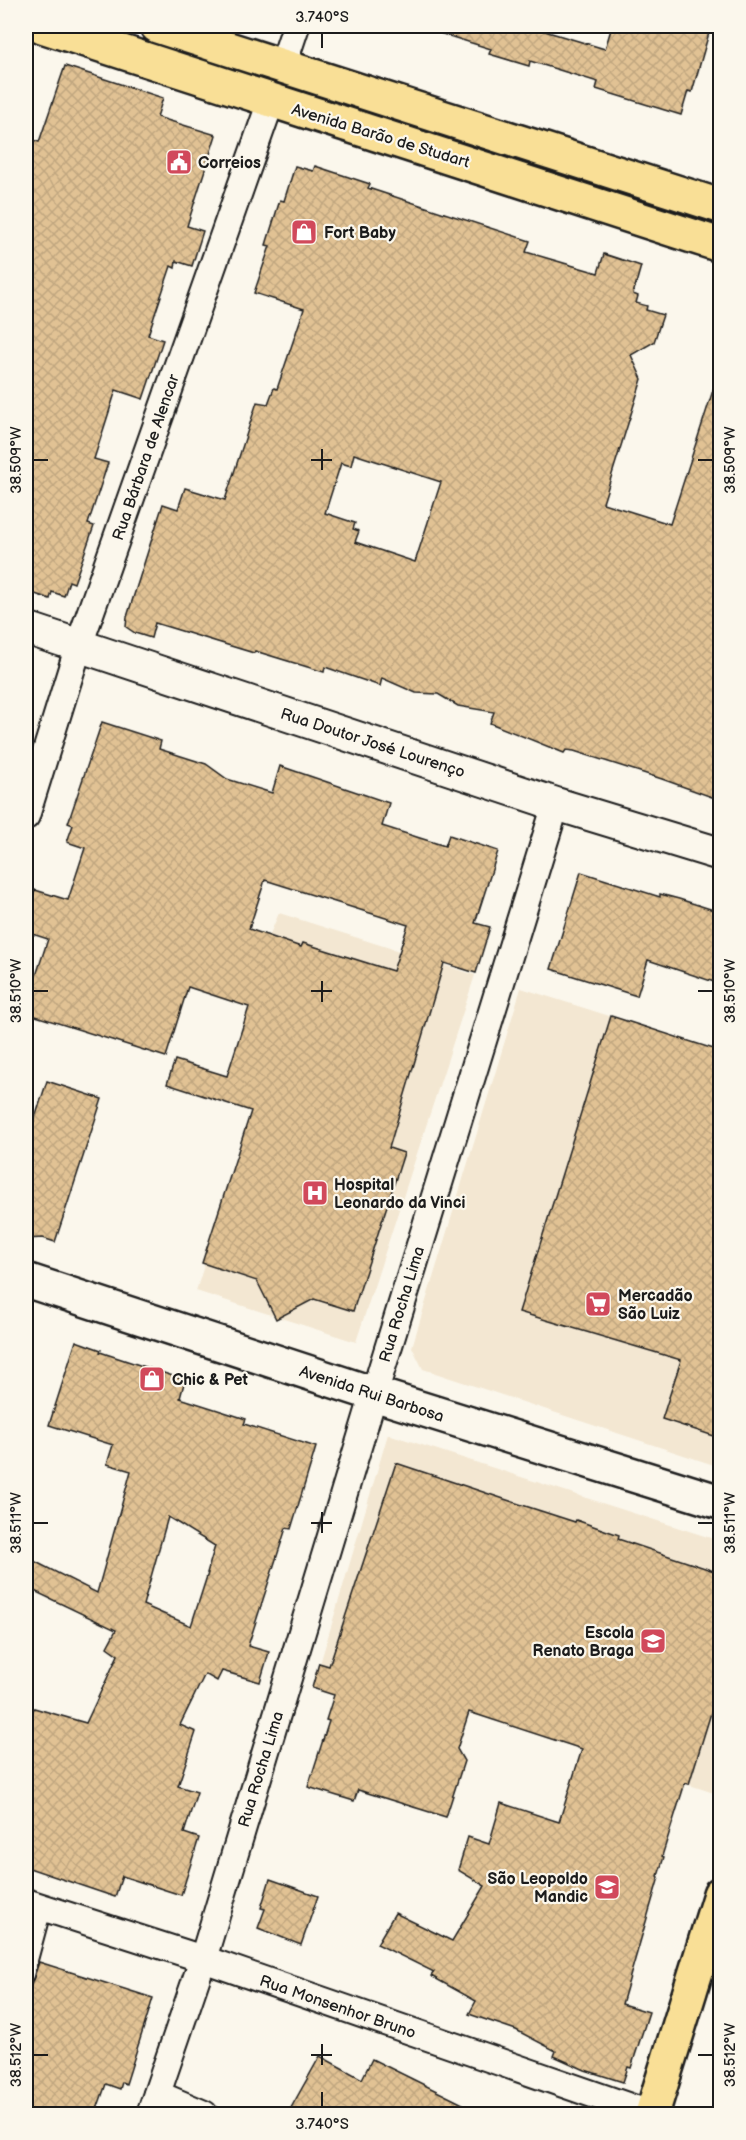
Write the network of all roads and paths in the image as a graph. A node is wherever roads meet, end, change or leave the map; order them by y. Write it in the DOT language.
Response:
graph roads {
  1 [pos="42,26"];
  2 [pos="158,26"];
  3 [pos="296,26"];
  4 [pos="283,64"];
  5 [pos="271,101"];
  6 [pos="720,206"];
  7 [pos="720,245"];
  8 [pos="26,628"];
  9 [pos="79,645"];
  10 [pos="556,804"];
  11 [pos="26,816"];
  12 [pos="720,854"];
  13 [pos="26,1280"];
  14 [pos="374,1394"];
  15 [pos="720,1502"];
  16 [pos="720,1894"];
  17 [pos="35,1905"];
  18 [pos="203,1959"];
  19 [pos="26,1975"];
  20 [pos="154,2104"];
  21 [pos="204,2115"];
  22 [pos="651,2115"];
  1 -- 5 [label="main road, Avenida Barão de Studart"];
  2 -- 4 [label="main road"];
  3 -- 4 [label="street"];
  4 -- 6 [label="main road"];
  5 -- 7 [label="main road, Avenida Barão de Studart"];
  5 -- 9 [label="street, Rua Bárbara de Alencar"];
  8 -- 9 [label="street, Rua Doutor José Lourenço"];
  9 -- 10 [label="street, Rua Doutor José Lourenço"];
  9 -- 11 [label="street, Rua Bárbara de Alencar"];
  10 -- 12 [label="street, Rua Doutor José Lourenço"];
  10 -- 14 [label="street, Rua Rocha Lima"];
  13 -- 14 [label="main road, Avenida Rui Barbosa"];
  14 -- 15 [label="main road, Avenida Rui Barbosa"];
  14 -- 18 [label="street, Rua Rocha Lima"];
  16 -- 22 [label="main road"];
  17 -- 18 [label="street, Rua Monsenhor Bruno"];
  17 -- 19 [label="lane"];
  18 -- 20 [label="street, Rua Rocha Lima"];
  18 -- 22 [label="street, Rua Monsenhor Bruno"];
  20 -- 21 [label="street"];
}
